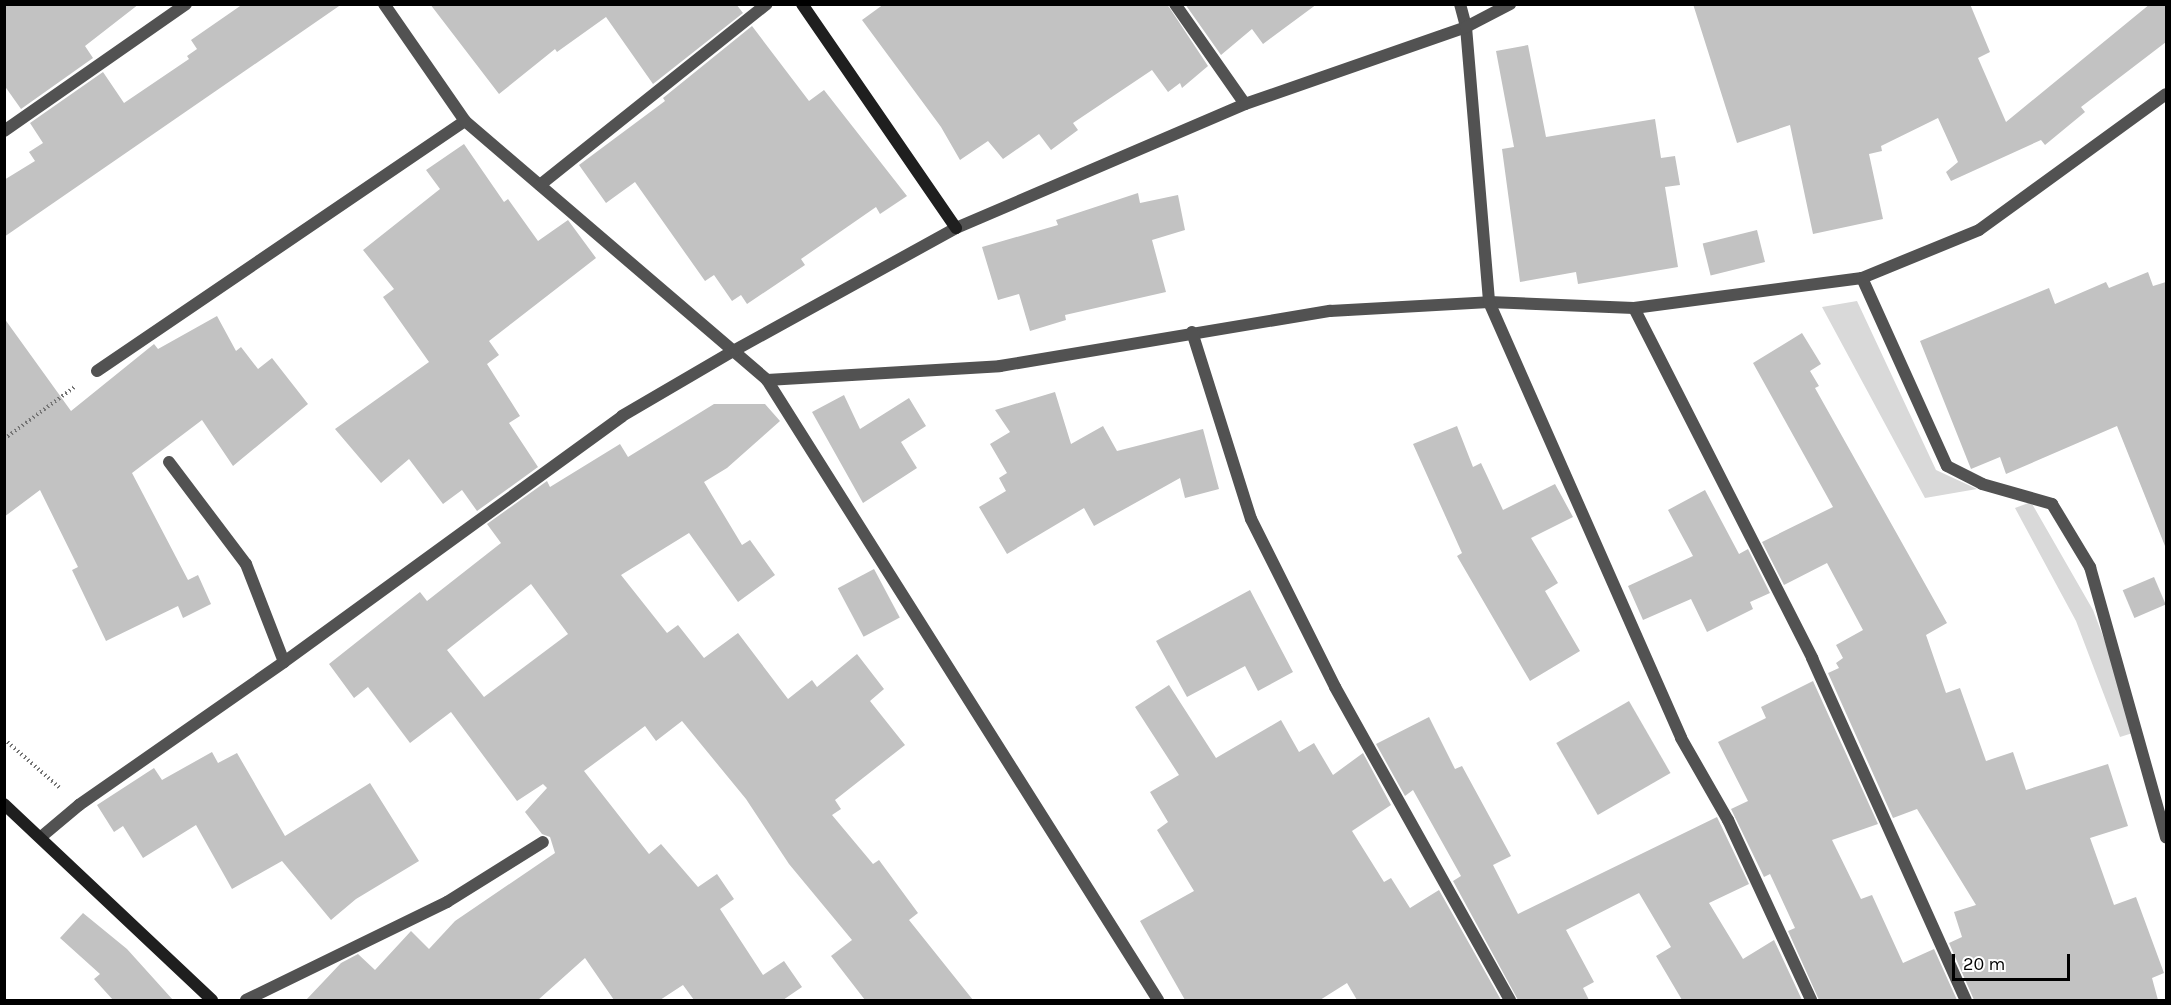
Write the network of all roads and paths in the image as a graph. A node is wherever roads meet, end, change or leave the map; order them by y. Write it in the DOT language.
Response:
graph roads {
  1 [pos="186,4"];
  2 [pos="384,4"];
  3 [pos="768,4"];
  4 [pos="802,4"];
  5 [pos="1175,4"];
  6 [pos="1460,4"];
  7 [pos="1510,4"];
  8 [pos="1466,27"];
  9 [pos="2166,94"];
  10 [pos="1245,104"];
  11 [pos="465,121"];
  12 [pos="4,131"];
  13 [pos="540,185"];
  14 [pos="957,228"];
  15 [pos="1862,278"];
  16 [pos="1489,302"];
  17 [pos="1634,308"];
  18 [pos="1192,332"];
  19 [pos="735,350"];
  20 [pos="97,370"];
  21 [pos="767,381"];
  22 [pos="4,440"];
  23 [pos="169,462"];
  24 [pos="284,662"];
  25 [pos="4,739"];
  26 [pos="4,804"];
  27 [pos="79,805"];
  28 [pos="41,837"];
  29 [pos="2166,838"];
  30 [pos="543,842"];
  31 [pos="212,1000"];
  32 [pos="246,1000"];
  33 [pos="1158,1000"];
  34 [pos="1510,1000"];
  35 [pos="1811,1000"];
  36 [pos="1966,1000"];
  1 -- 12 [label="street"];
  2 -- 11 [label="street"];
  3 -- 13 [label="street"];
  4 -- 14 [label="street"];
  5 -- 10 [label="street"];
  6 -- 8 [label="street"];
  7 -- 8 [label="street"];
  8 -- 10 [label="street"];
  8 -- 16 [label="street"];
  9 -- 15 [label="street"];
  10 -- 14 [label="street"];
  11 -- 13 [label="street"];
  11 -- 20 [label="street"];
  13 -- 19 [label="street"];
  14 -- 19 [label="street"];
  15 -- 17 [label="street"];
  15 -- 29 [label="street"];
  16 -- 17 [label="street"];
  16 -- 18 [label="street"];
  16 -- 35 [label="street"];
  17 -- 36 [label="street"];
  18 -- 21 [label="street"];
  18 -- 34 [label="street"];
  19 -- 21 [label="street"];
  19 -- 24 [label="street"];
  20 -- 22 [label="path"];
  21 -- 33 [label="street"];
  23 -- 24 [label="street"];
  24 -- 27 [label="street"];
  25 -- 27 [label="path"];
  26 -- 28 [label="street"];
  27 -- 28 [label="street"];
  28 -- 31 [label="street"];
  30 -- 32 [label="street"];
}
